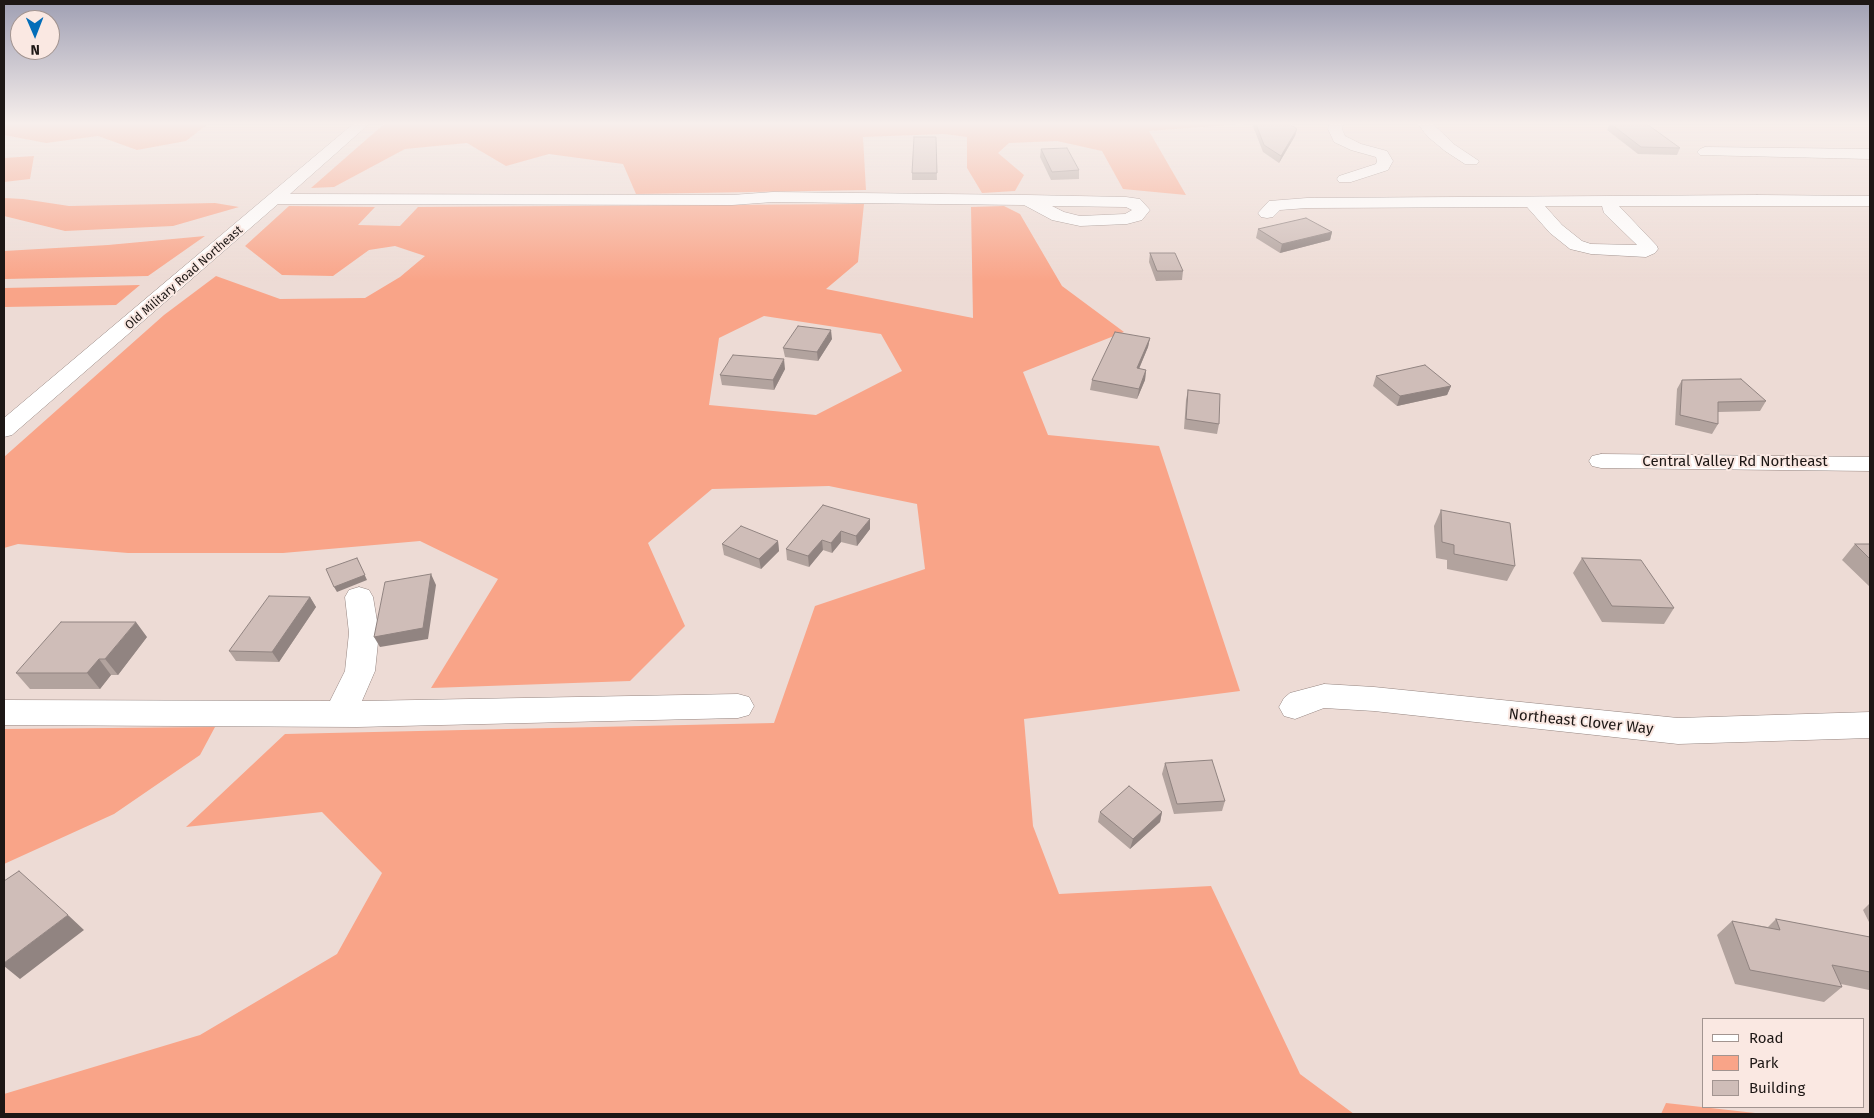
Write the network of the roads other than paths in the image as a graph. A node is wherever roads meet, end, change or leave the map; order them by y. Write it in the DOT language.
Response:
graph roads {
  1 [pos="301,176"];
  2 [pos="1354,176"];
  3 [pos="1345,179"];
  4 [pos="274,199"];
  5 [pos="1027,200"];
  6 [pos="1612,201"];
  7 [pos="1870,201"];
  8 [pos="1532,202"];
  9 [pos="1267,213"];
  10 [pos="4,430"];
  11 [pos="1601,461"];
  12 [pos="1870,464"];
  13 [pos="359,597"];
  14 [pos="738,706"];
  15 [pos="1294,707"];
  16 [pos="4,713"];
  17 [pos="340,714"];
  18 [pos="1870,725"];
  1 -- 4 [label="street, Old Military Road Northeast"];
  2 -- 3 [label="street"];
  4 -- 5 [label="street"];
  4 -- 10 [label="street, Old Military Road Northeast"];
  5 -- 5 [label="street"];
  6 -- 7 [label="street"];
  6 -- 8 [label="street"];
  6 -- 8 [label="street"];
  8 -- 9 [label="street"];
  11 -- 12 [label="street, Central Valley Rd Northeast"];
  13 -- 17 [label="street"];
  14 -- 17 [label="street"];
  15 -- 18 [label="street, Northeast Clover Way"];
  16 -- 17 [label="street"];
}
